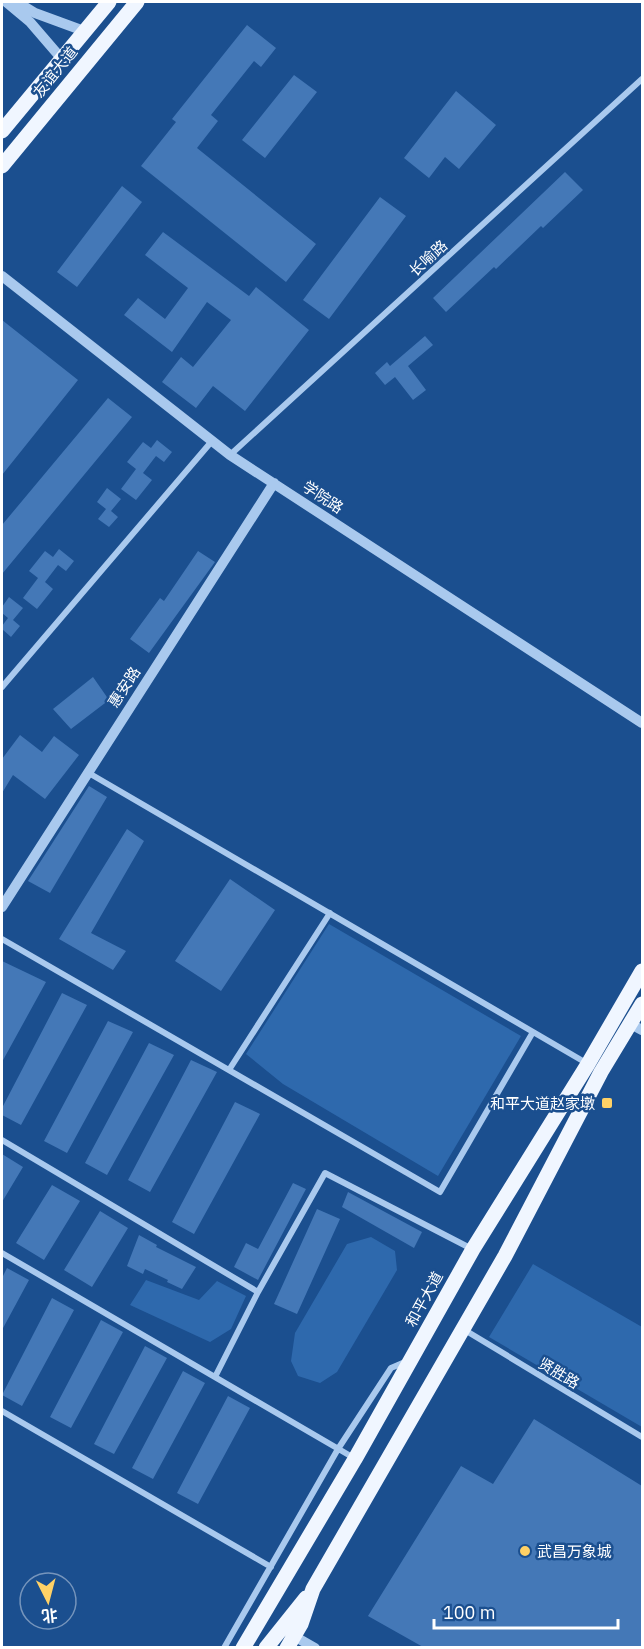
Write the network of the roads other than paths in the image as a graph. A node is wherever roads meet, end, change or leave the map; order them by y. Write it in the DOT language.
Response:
graph roads {
  1 [pos="6,2"];
  2 [pos="17,2"];
  3 [pos="109,2"];
  4 [pos="137,2"];
  5 [pos="84,31"];
  6 [pos="61,58"];
  7 [pos="642,79"];
  8 [pos="2,131"];
  9 [pos="2,166"];
  10 [pos="2,276"];
  11 [pos="212,441"];
  12 [pos="230,455"];
  13 [pos="274,483"];
  14 [pos="2,687"];
  15 [pos="642,723"];
  16 [pos="87,772"];
  17 [pos="2,905"];
  18 [pos="330,913"];
  19 [pos="2,939"];
  20 [pos="642,971"];
  21 [pos="642,1004"];
  22 [pos="637,1027"];
  23 [pos="533,1032"];
  24 [pos="595,1068"];
  25 [pos="230,1070"];
  26 [pos="2,1140"];
  27 [pos="473,1249"];
  28 [pos="2,1253"];
  29 [pos="258,1292"];
  30 [pos="462,1329"];
  31 [pos="410,1360"];
  32 [pos="214,1377"];
  33 [pos="2,1411"];
  34 [pos="642,1437"];
  35 [pos="339,1449"];
  36 [pos="355,1459"];
  37 [pos="271,1567"];
  38 [pos="313,1589"];
  39 [pos="291,1642"];
  40 [pos="224,1647"];
  41 [pos="243,1647"];
  42 [pos="266,1647"];
  43 [pos="315,1647"];
  1 -- 6 [label="street"];
  2 -- 5 [label="street"];
  3 -- 5 [label="main road, 友谊大道"];
  4 -- 9 [label="main road, 友谊大道"];
  5 -- 6 [label="main road, 友谊大道"];
  6 -- 8 [label="main road, 友谊大道"];
  7 -- 12 [label="street, 长喻路"];
  10 -- 11 [label="street, 学院路"];
  11 -- 12 [label="street, 学院路"];
  11 -- 14 [label="street"];
  12 -- 13 [label="street, 学院路"];
  13 -- 15 [label="street, 学院路"];
  13 -- 16 [label="street, 惠安路"];
  16 -- 17 [label="street, 惠安路"];
  16 -- 18 [label="street"];
  18 -- 23 [label="street"];
  18 -- 25 [label="street"];
  19 -- 25 [label="street"];
  20 -- 24 [label="main road, 和平大道"];
  21 -- 22 [label="main road, 和平大道"];
  22 -- 24 [label="main road, 和平大道"];
  23 -- 24 [label="street"];
  23 -- 25 [label="street"];
  24 -- 27 [label="main road, 和平大道"];
  24 -- 30 [label="main road, 和平大道"];
  26 -- 29 [label="street"];
  27 -- 29 [label="street"];
  27 -- 31 [label="main road, 和平大道"];
  28 -- 32 [label="street"];
  29 -- 32 [label="street"];
  30 -- 34 [label="street, 贤胜路"];
  30 -- 38 [label="main road, 和平大道"];
  31 -- 35 [label="street"];
  31 -- 36 [label="main road, 和平大道"];
  32 -- 35 [label="street"];
  33 -- 37 [label="street"];
  35 -- 36 [label="street"];
  35 -- 37 [label="street"];
  36 -- 41 [label="main road, 和平大道"];
  37 -- 40 [label="street"];
  38 -- 39 [label="main road, 和平大道"];
  38 -- 42 [label="main road"];
  39 -- 43 [label="street"];
}
